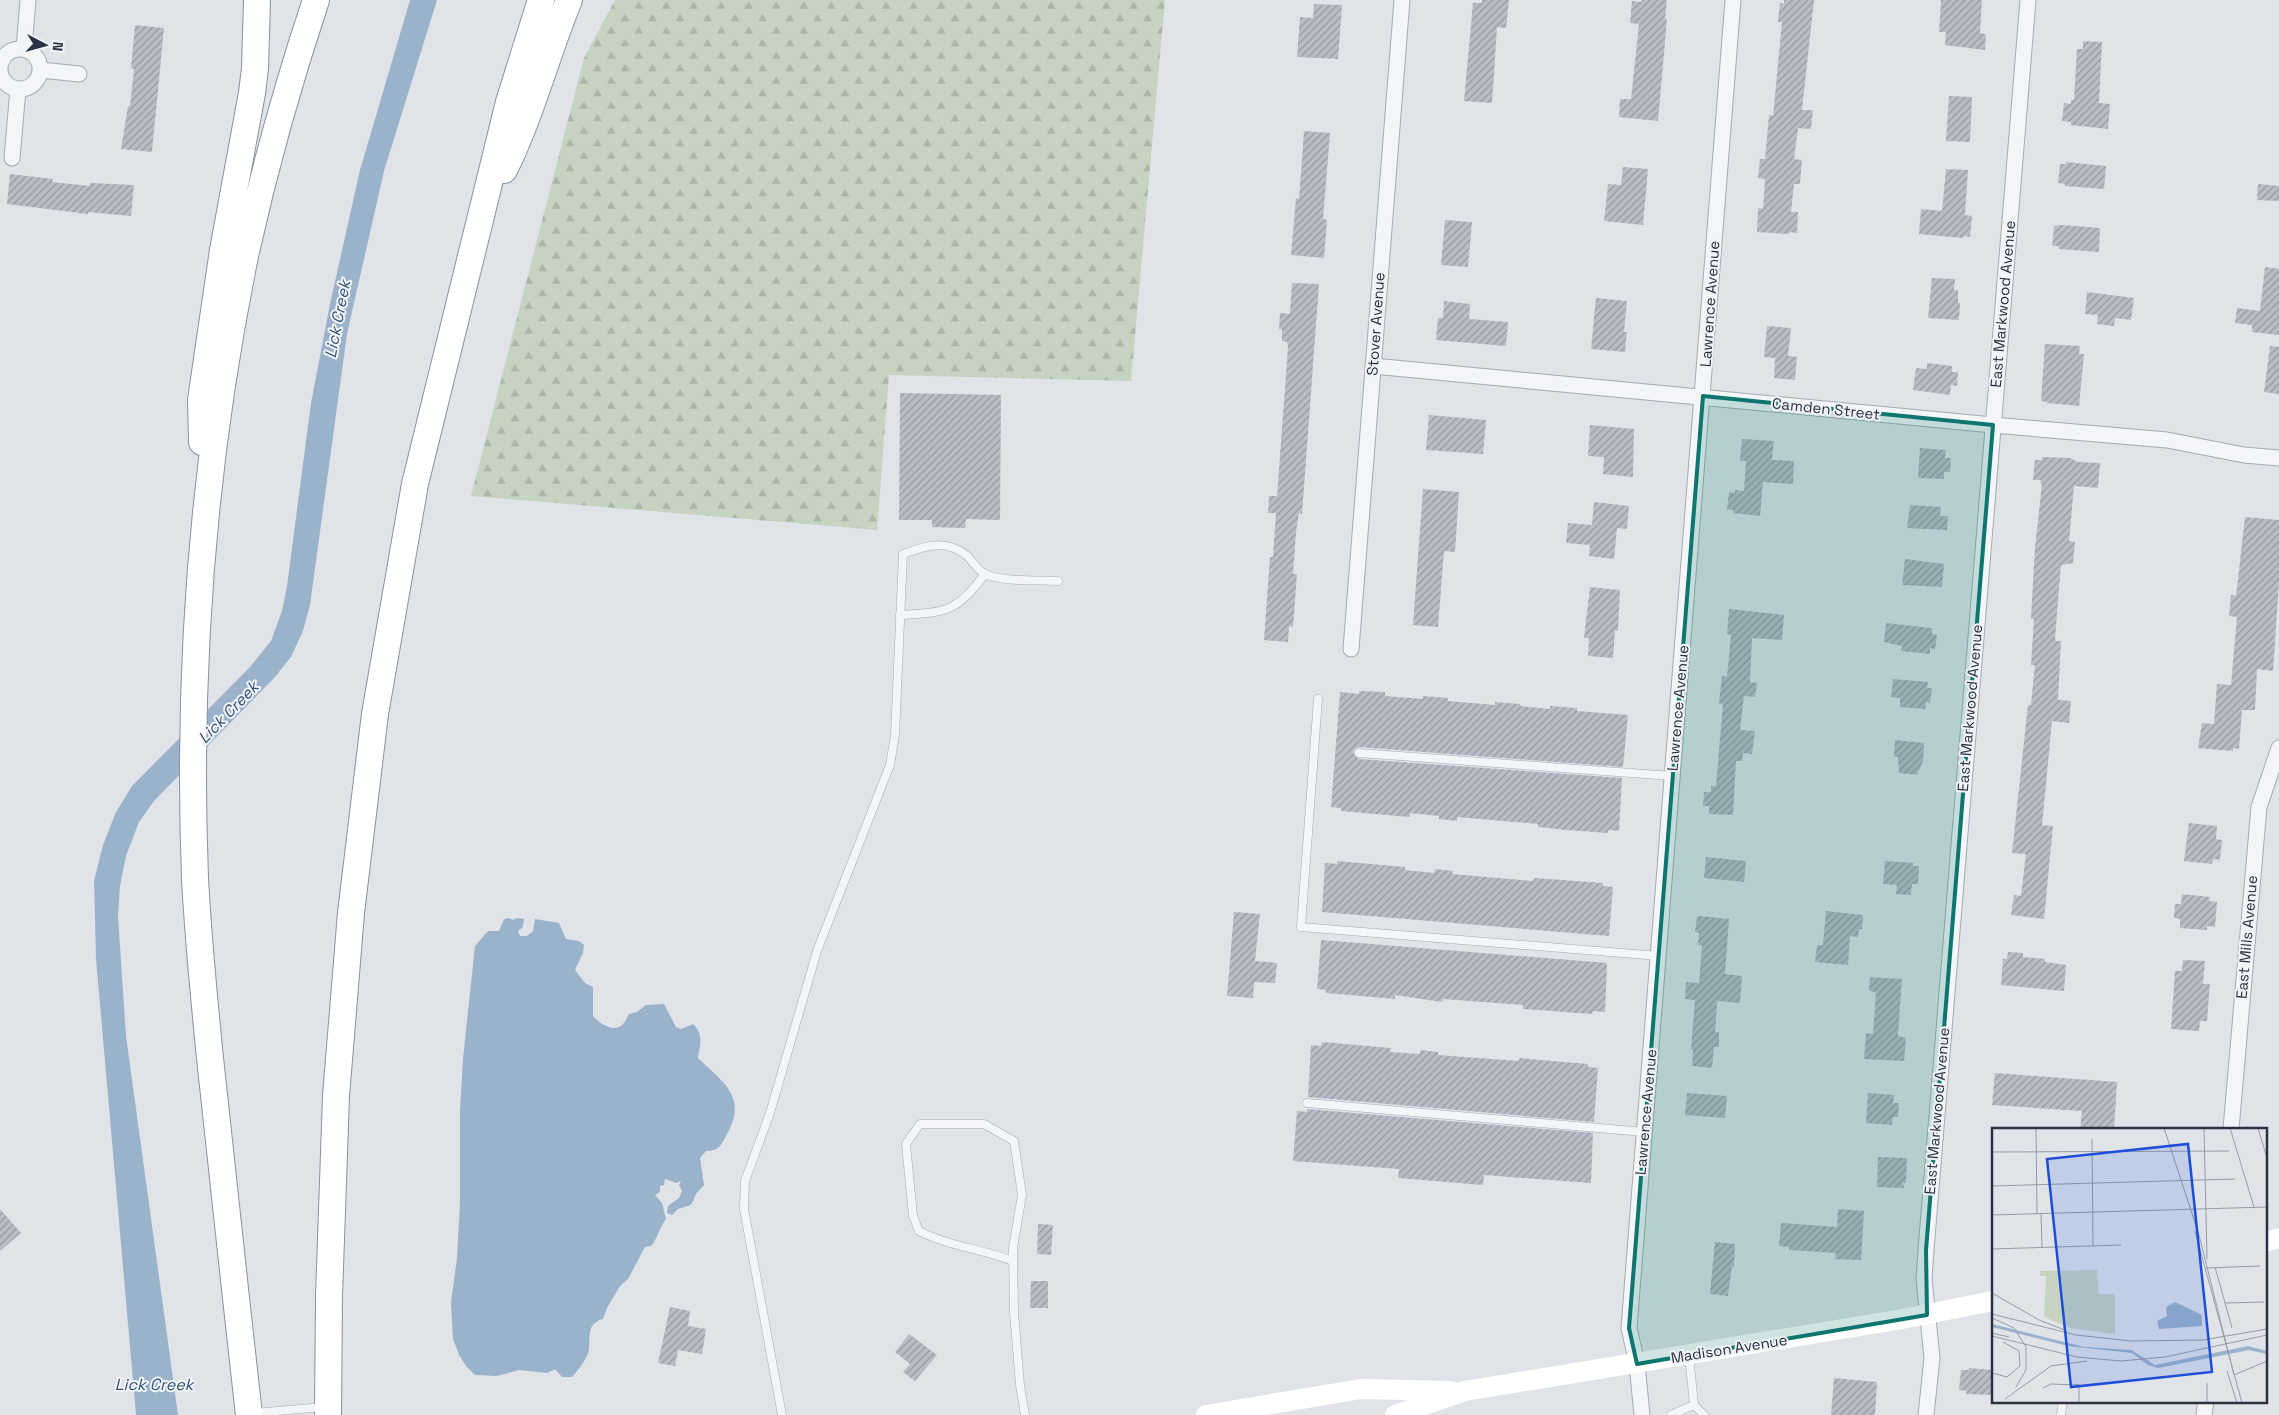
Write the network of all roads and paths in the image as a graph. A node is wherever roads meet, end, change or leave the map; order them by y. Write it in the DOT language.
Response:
graph roads {
  1 [pos="28,0"];
  2 [pos="257,0"];
  3 [pos="316,0"];
  4 [pos="542,0"];
  5 [pos="569,0"];
  6 [pos="1402,0"];
  7 [pos="1733,0"];
  8 [pos="2028,0"];
  9 [pos="24,48"];
  10 [pos="40,70"];
  11 [pos="79,74"];
  12 [pos="1,78"];
  13 [pos="18,89"];
  14 [pos="12,158"];
  15 [pos="480,218"];
  16 [pos="1373,366"];
  17 [pos="1703,396"];
  18 [pos="1993,425"];
  19 [pos="2279,458"];
  20 [pos="204,526"];
  21 [pos="985,574"];
  22 [pos="1058,581"];
  23 [pos="900,615"];
  24 [pos="1351,649"];
  25 [pos="1318,699"];
  26 [pos="2279,748"];
  27 [pos="1359,753"];
  28 [pos="1672,776"];
  29 [pos="1659,956"];
  30 [pos="1308,1103"];
  31 [pos="2231,1128"];
  32 [pos="1645,1132"];
  33 [pos="2279,1238"];
  34 [pos="2266,1242"];
  35 [pos="1013,1261"];
  36 [pos="1992,1301"];
  37 [pos="1927,1314"];
  38 [pos="1689,1355"];
  39 [pos="1637,1364"];
  40 [pos="1465,1391"];
  41 [pos="2063,1402"];
  42 [pos="2206,1402"];
  43 [pos="1694,1405"];
  44 [pos="328,1411"];
  45 [pos="248,1414"];
  46 [pos="782,1415"];
  47 [pos="1025,1415"];
  48 [pos="1206,1415"];
  49 [pos="1395,1415"];
  50 [pos="1642,1415"];
  51 [pos="1671,1415"];
  52 [pos="1704,1415"];
  53 [pos="1926,1415"];
  54 [pos="2061,1415"];
  55 [pos="2204,1415"];
  1 -- 9 [label="street"];
  2 -- 20 [label="highway"];
  3 -- 20 [label="highway"];
  4 -- 15 [label="highway"];
  5 -- 15 [label="highway"];
  6 -- 16 [label="street, Stover Avenue"];
  7 -- 17 [label="street, Lawrence Avenue"];
  8 -- 18 [label="street, East Markwood Avenue"];
  9 -- 10 [label="street"];
  9 -- 12 [label="street"];
  10 -- 11 [label="street"];
  10 -- 13 [label="street"];
  12 -- 13 [label="street"];
  13 -- 14 [label="street"];
  15 -- 44 [label="highway"];
  16 -- 17 [label="street, Camden Street"];
  16 -- 24 [label="street, Stover Avenue"];
  17 -- 18 [label="street, Camden Street"];
  17 -- 28 [label="street, Lawrence Avenue"];
  18 -- 19 [label="street, Camden Street"];
  18 -- 37 [label="street, East Markwood Avenue"];
  20 -- 45 [label="highway"];
  21 -- 22 [label="lane"];
  21 -- 23 [label="lane"];
  21 -- 23 [label="lane"];
  23 -- 46 [label="lane"];
  25 -- 29 [label="lane"];
  26 -- 31 [label="street, East Mills Avenue"];
  27 -- 28 [label="lane"];
  28 -- 29 [label="street, Lawrence Avenue"];
  29 -- 32 [label="street, Lawrence Avenue"];
  30 -- 32 [label="lane"];
  32 -- 39 [label="street, Lawrence Avenue"];
  33 -- 34 [label="main road"];
  35 -- 35 [label="lane"];
  35 -- 47 [label="lane"];
  36 -- 37 [label="main road, Madison Avenue"];
  37 -- 38 [label="main road, Madison Avenue"];
  37 -- 53 [label="street, East Markwood Avenue"];
  38 -- 39 [label="main road, Madison Avenue"];
  38 -- 43 [label="lane"];
  39 -- 40 [label="main road, Madison Avenue"];
  39 -- 50 [label="street, Lawrence Avenue"];
  40 -- 48 [label="main road, Madison Avenue"];
  40 -- 49 [label="main road, Madison Avenue"];
  41 -- 54 [label="lane"];
  42 -- 55 [label="street"];
  43 -- 51 [label="lane"];
  43 -- 52 [label="lane"];
  44 -- 45 [label="lane"];
}
